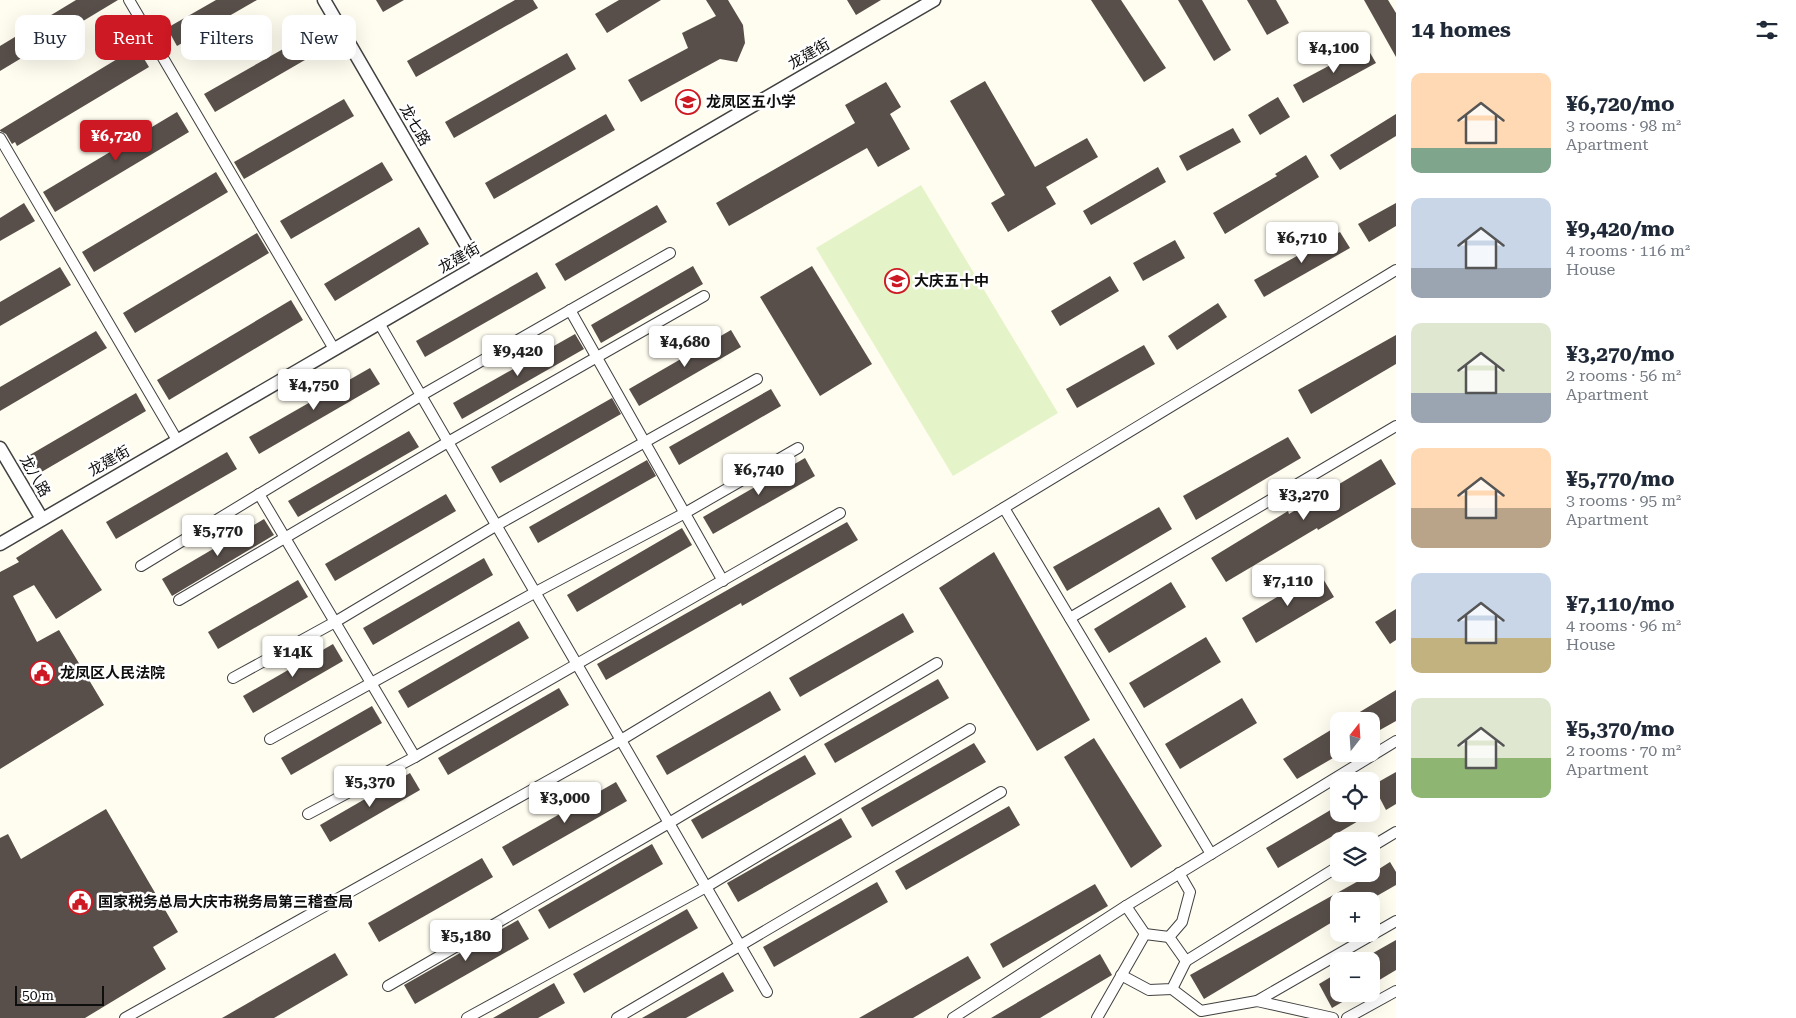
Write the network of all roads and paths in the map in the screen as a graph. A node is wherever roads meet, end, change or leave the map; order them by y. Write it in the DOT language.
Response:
graph roads {
  1 [pos="129,0"];
  2 [pos="324,0"];
  3 [pos="934,0"];
  4 [pos="0,138"];
  5 [pos="670,253"];
  6 [pos="478,266"];
  7 [pos="1396,270"];
  8 [pos="704,296"];
  9 [pos="570,310"];
  10 [pos="379,322"];
  11 [pos="334,349"];
  12 [pos="597,358"];
  13 [pos="757,379"];
  14 [pos="422,395"];
  15 [pos="1396,426"];
  16 [pos="178,440"];
  17 [pos="448,442"];
  18 [pos="644,442"];
  19 [pos="0,448"];
  20 [pos="798,448"];
  21 [pos="259,494"];
  22 [pos="1004,508"];
  23 [pos="684,513"];
  24 [pos="840,513"];
  25 [pos="42,519"];
  26 [pos="497,525"];
  27 [pos="285,538"];
  28 [pos="0,544"];
  29 [pos="141,566"];
  30 [pos="723,581"];
  31 [pos="536,592"];
  32 [pos="179,600"];
  33 [pos="1070,618"];
  34 [pos="334,622"];
  35 [pos="577,663"];
  36 [pos="937,663"];
  37 [pos="233,678"];
  38 [pos="371,683"];
  39 [pos="970,729"];
  40 [pos="270,739"];
  41 [pos="621,740"];
  42 [pos="1396,741"];
  43 [pos="415,757"];
  44 [pos="1001,792"];
  45 [pos="308,814"];
  46 [pos="669,823"];
  47 [pos="1396,832"];
  48 [pos="1380,841"];
  49 [pos="1211,854"];
  50 [pos="1330,872"];
  51 [pos="1179,874"];
  52 [pos="706,887"];
  53 [pos="1126,906"];
  54 [pos="1396,921"];
  55 [pos="1145,934"];
  56 [pos="1169,937"];
  57 [pos="740,946"];
  58 [pos="1186,961"];
  59 [pos="1121,975"];
  60 [pos="388,986"];
  61 [pos="1172,989"];
  62 [pos="1396,991"];
  63 [pos="767,992"];
  64 [pos="1257,1001"];
  65 [pos="125,1018"];
  66 [pos="467,1018"];
  67 [pos="617,1018"];
  68 [pos="953,1018"];
  69 [pos="1097,1018"];
  70 [pos="1333,1018"];
  71 [pos="1347,1018"];
  1 -- 11 [label="street"];
  2 -- 6 [label="street, 龙七路"];
  3 -- 6 [label="street, 龙建街"];
  4 -- 16 [label="street"];
  5 -- 9 [label="street"];
  6 -- 10 [label="street, 龙建街"];
  7 -- 22 [label="street"];
  8 -- 12 [label="street"];
  9 -- 12 [label="street"];
  9 -- 14 [label="street"];
  10 -- 11 [label="street, 龙建街"];
  10 -- 14 [label="street"];
  11 -- 16 [label="street, 龙建街"];
  12 -- 17 [label="street"];
  12 -- 18 [label="street"];
  13 -- 18 [label="street"];
  14 -- 17 [label="street"];
  14 -- 21 [label="street"];
  15 -- 33 [label="street"];
  16 -- 25 [label="street, 龙建街"];
  17 -- 26 [label="street"];
  17 -- 27 [label="street"];
  18 -- 23 [label="street"];
  18 -- 26 [label="street"];
  19 -- 25 [label="street, 龙八路"];
  20 -- 23 [label="street"];
  21 -- 27 [label="street"];
  21 -- 29 [label="street"];
  22 -- 33 [label="street"];
  22 -- 41 [label="street"];
  23 -- 30 [label="street"];
  23 -- 31 [label="street"];
  24 -- 30 [label="street"];
  25 -- 28 [label="street, 龙建街"];
  26 -- 31 [label="street"];
  26 -- 34 [label="street"];
  27 -- 32 [label="street"];
  27 -- 34 [label="street"];
  30 -- 35 [label="street"];
  31 -- 35 [label="street"];
  31 -- 38 [label="street"];
  33 -- 49 [label="street"];
  34 -- 37 [label="street"];
  34 -- 38 [label="street"];
  35 -- 41 [label="street"];
  35 -- 43 [label="street"];
  36 -- 46 [label="street"];
  38 -- 40 [label="street"];
  38 -- 43 [label="street"];
  39 -- 52 [label="street"];
  41 -- 46 [label="street"];
  41 -- 65 [label="street"];
  42 -- 49 [label="street"];
  43 -- 45 [label="street"];
  44 -- 57 [label="street"];
  46 -- 52 [label="street"];
  46 -- 60 [label="street"];
  47 -- 48 [label="street"];
  49 -- 51 [label="street"];
  50 -- 58 [label="street"];
  51 -- 53 [label="street"];
  51 -- 56 [label="street"];
  52 -- 57 [label="street"];
  52 -- 66 [label="street"];
  53 -- 55 [label="street"];
  53 -- 68 [label="street"];
  54 -- 64 [label="street"];
  55 -- 56 [label="street"];
  55 -- 59 [label="street"];
  56 -- 58 [label="street"];
  57 -- 63 [label="street"];
  57 -- 67 [label="street"];
  58 -- 61 [label="street"];
  59 -- 61 [label="street"];
  59 -- 69 [label="street"];
  61 -- 64 [label="street"];
  62 -- 71 [label="street"];
  64 -- 70 [label="street"];
}
